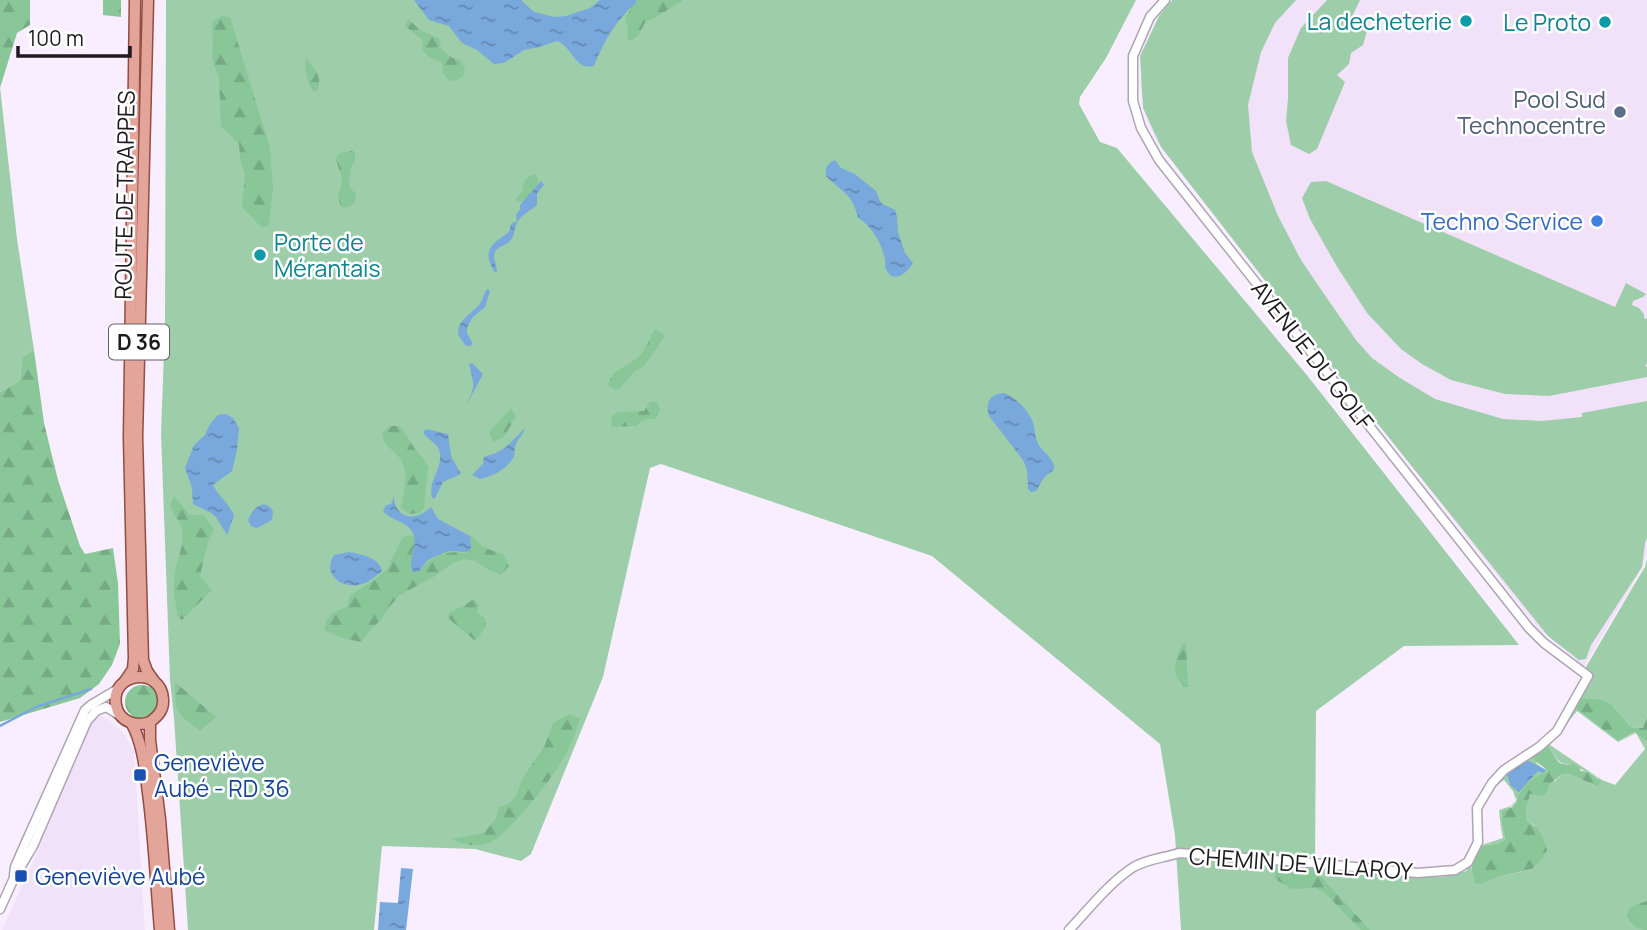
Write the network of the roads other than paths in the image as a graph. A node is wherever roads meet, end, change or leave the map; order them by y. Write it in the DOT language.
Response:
graph roads {
  1 [pos="135,0"];
  2 [pos="148,0"];
  3 [pos="1165,0"];
  4 [pos="154,681"];
  5 [pos="122,685"];
  6 [pos="121,716"];
  7 [pos="150,722"];
  8 [pos="132,724"];
  9 [pos="51,785"];
  10 [pos="38,835"];
  11 [pos="1471,857"];
  12 [pos="14,878"];
  13 [pos="0,909"];
  14 [pos="160,930"];
  15 [pos="169,930"];
  16 [pos="1069,930"];
  1 -- 5 [label="main road, ROUTE DE TRAPPES / D 36"];
  2 -- 4 [label="main road, ROUTE DE TRAPPES / D 36"];
  3 -- 11 [label="street, AVENUE DU GOLF"];
  4 -- 5 [label="main road"];
  4 -- 7 [label="main road"];
  5 -- 6 [label="main road"];
  5 -- 9 [label="street"];
  6 -- 8 [label="main road"];
  6 -- 10 [label="street"];
  7 -- 8 [label="main road"];
  7 -- 15 [label="main road"];
  8 -- 14 [label="main road"];
  9 -- 10 [label="street"];
  9 -- 12 [label="street"];
  10 -- 12 [label="street"];
  11 -- 16 [label="street, CHEMIN DE VILLAROY"];
  12 -- 13 [label="street"];
}
